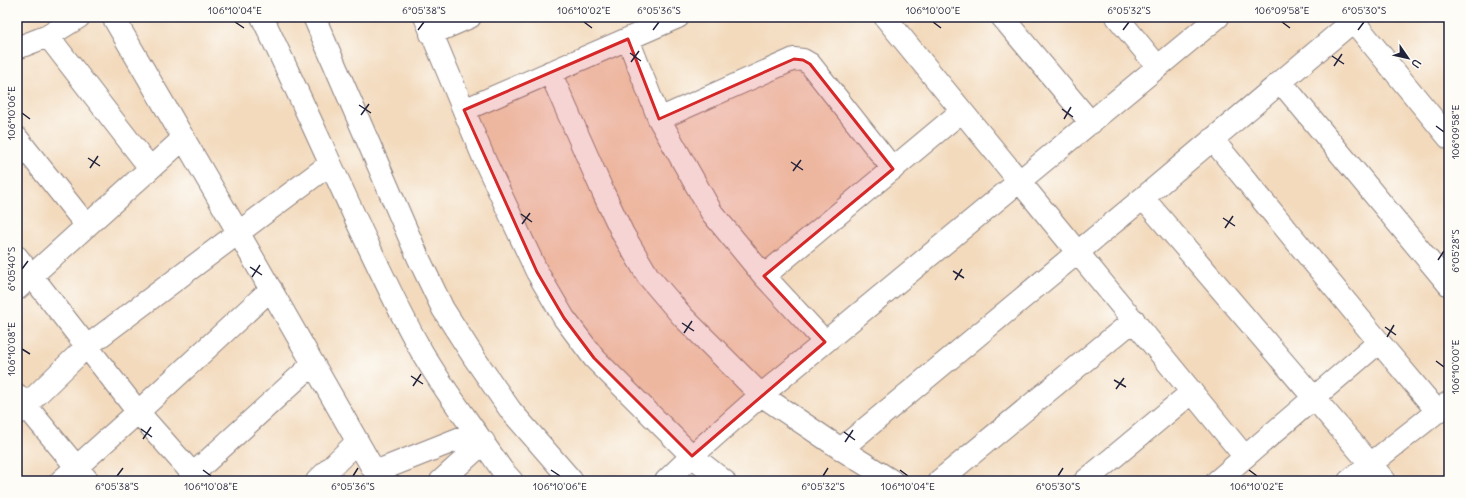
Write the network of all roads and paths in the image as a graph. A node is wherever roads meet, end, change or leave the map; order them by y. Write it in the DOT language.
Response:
graph roads {
  1 [pos="79,17"];
  2 [pos="113,17"];
  3 [pos="262,17"];
  4 [pos="314,17"];
  5 [pos="470,17"];
  6 [pos="678,17"];
  7 [pos="885,17"];
  8 [pos="1002,17"];
  9 [pos="1117,17"];
  10 [pos="1218,17"];
  11 [pos="1351,19"];
  12 [pos="428,25"];
  13 [pos="48,36"];
  14 [pos="628,39"];
  15 [pos="17,48"];
  16 [pos="1158,67"];
  17 [pos="550,72"];
  18 [pos="1281,82"];
  19 [pos="464,110"];
  20 [pos="962,111"];
  21 [pos="659,119"];
  22 [pos="1091,123"];
  23 [pos="17,138"];
  24 [pos="184,138"];
  25 [pos="1449,138"];
  26 [pos="1212,139"];
  27 [pos="330,164"];
  28 [pos="150,168"];
  29 [pos="893,169"];
  30 [pos="1020,181"];
  31 [pos="1143,198"];
  32 [pos="86,226"];
  33 [pos="238,232"];
  34 [pos="1077,252"];
  35 [pos="17,257"];
  36 [pos="764,276"];
  37 [pos="1449,285"];
  38 [pos="17,289"];
  39 [pos="271,289"];
  40 [pos="1134,320"];
  41 [pos="825,342"];
  42 [pos="1379,342"];
  43 [pos="86,347"];
  44 [pos="313,364"];
  45 [pos="1192,392"];
  46 [pos="762,395"];
  47 [pos="1315,397"];
  48 [pos="20,405"];
  49 [pos="1443,407"];
  50 [pos="138,412"];
  51 [pos="480,437"];
  52 [pos="357,442"];
  53 [pos="841,449"];
  54 [pos="692,456"];
  55 [pos="1245,457"];
  56 [pos="1370,464"];
  57 [pos="75,476"];
  58 [pos="377,477"];
  59 [pos="196,478"];
  60 [pos="317,481"];
  61 [pos="441,481"];
  62 [pos="512,481"];
  63 [pos="572,481"];
  64 [pos="666,481"];
  65 [pos="724,481"];
  66 [pos="892,481"];
  67 [pos="939,481"];
  68 [pos="1085,481"];
  69 [pos="1217,481"];
  70 [pos="1349,481"];
  71 [pos="1385,481"];
  1 -- 13 [label="street"];
  2 -- 24 [label="street"];
  3 -- 27 [label="street"];
  4 -- 63 [label="street"];
  5 -- 12 [label="street"];
  6 -- 14 [label="street"];
  7 -- 20 [label="street"];
  8 -- 22 [label="street"];
  9 -- 16 [label="street"];
  10 -- 16 [label="street"];
  11 -- 18 [label="street"];
  11 -- 25 [label="street"];
  12 -- 19 [label="street"];
  13 -- 15 [label="street"];
  13 -- 28 [label="street"];
  14 -- 17 [label="street"];
  14 -- 21 [label="street"];
  16 -- 22 [label="street"];
  17 -- 19 [label="street"];
  17 -- 46 [label="street"];
  18 -- 26 [label="street"];
  18 -- 37 [label="street"];
  19 -- 54 [label="street"];
  20 -- 29 [label="street"];
  20 -- 30 [label="street"];
  21 -- 29 [label="street"];
  21 -- 36 [label="street"];
  22 -- 30 [label="street"];
  23 -- 32 [label="street"];
  24 -- 28 [label="street"];
  24 -- 33 [label="street"];
  26 -- 31 [label="street"];
  26 -- 42 [label="street"];
  27 -- 33 [label="street"];
  27 -- 51 [label="street"];
  28 -- 32 [label="street"];
  29 -- 36 [label="street"];
  30 -- 34 [label="street"];
  30 -- 41 [label="street"];
  31 -- 34 [label="street"];
  31 -- 47 [label="street"];
  32 -- 38 [label="street"];
  33 -- 39 [label="street"];
  33 -- 43 [label="street"];
  34 -- 40 [label="street"];
  34 -- 53 [label="street"];
  35 -- 43 [label="street"];
  36 -- 41 [label="street"];
  39 -- 44 [label="street"];
  39 -- 50 [label="street"];
  40 -- 45 [label="street"];
  40 -- 67 [label="street"];
  41 -- 46 [label="street"];
  42 -- 47 [label="street"];
  42 -- 49 [label="street"];
  43 -- 48 [label="street"];
  43 -- 50 [label="street"];
  44 -- 52 [label="street"];
  44 -- 59 [label="street"];
  45 -- 55 [label="street"];
  45 -- 68 [label="street"];
  46 -- 53 [label="street"];
  46 -- 54 [label="street"];
  47 -- 55 [label="street"];
  47 -- 56 [label="street"];
  48 -- 57 [label="street"];
  49 -- 56 [label="street"];
  50 -- 57 [label="street"];
  50 -- 59 [label="street"];
  51 -- 58 [label="street"];
  51 -- 61 [label="street"];
  51 -- 62 [label="street"];
  52 -- 58 [label="street"];
  52 -- 60 [label="street"];
  53 -- 66 [label="street"];
  54 -- 64 [label="street"];
  54 -- 65 [label="street"];
  55 -- 69 [label="street"];
  56 -- 70 [label="street"];
  56 -- 71 [label="street"];
}
